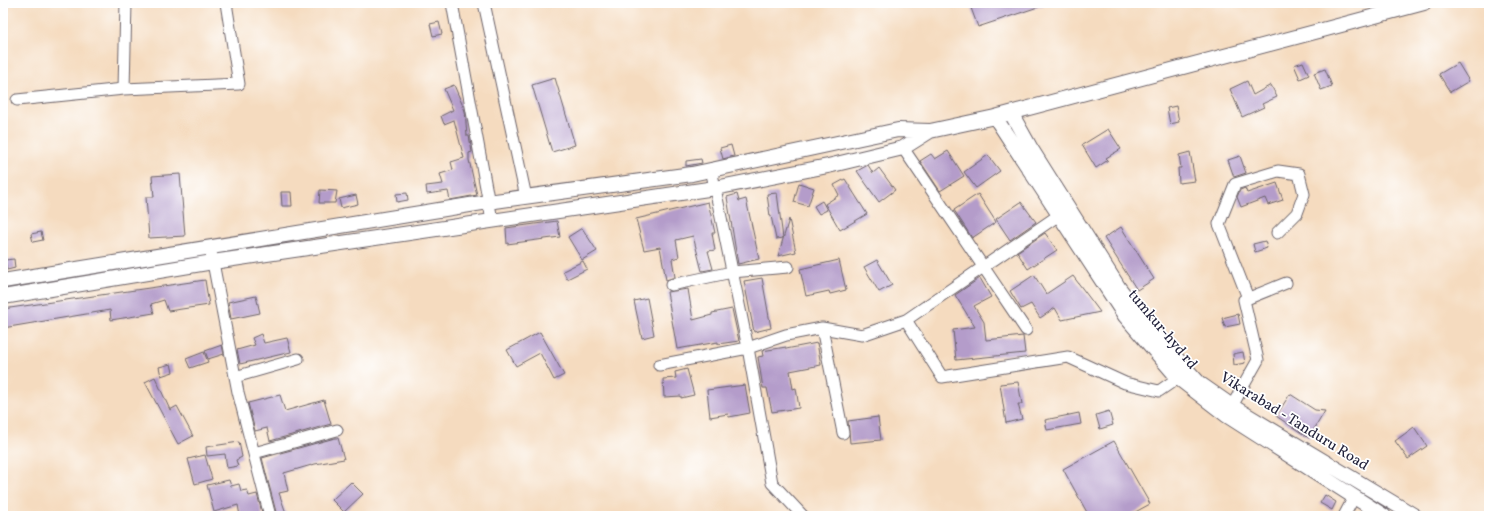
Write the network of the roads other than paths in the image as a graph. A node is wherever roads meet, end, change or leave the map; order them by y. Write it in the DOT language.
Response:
graph roads {
  1 [pos="126,3"];
  2 [pos="226,3"];
  3 [pos="452,3"];
  4 [pos="484,3"];
  5 [pos="1424,3"];
  6 [pos="124,89"];
  7 [pos="17,100"];
  8 [pos="1011,113"];
  9 [pos="995,117"];
  10 [pos="930,131"];
  11 [pos="903,148"];
  12 [pos="711,169"];
  13 [pos="715,188"];
  14 [pos="526,197"];
  15 [pos="488,202"];
  16 [pos="1059,215"];
  17 [pos="492,220"];
  18 [pos="1277,234"];
  19 [pos="210,247"];
  20 [pos="212,262"];
  21 [pos="984,266"];
  22 [pos="788,267"];
  23 [pos="732,272"];
  24 [pos="3,281"];
  25 [pos="1286,283"];
  26 [pos="671,285"];
  27 [pos="3,297"];
  28 [pos="1248,298"];
  29 [pos="906,320"];
  30 [pos="822,328"];
  31 [pos="1026,330"];
  32 [pos="748,348"];
  33 [pos="298,359"];
  34 [pos="659,365"];
  35 [pos="235,377"];
  36 [pos="1178,378"];
  37 [pos="1232,406"];
  38 [pos="337,430"];
  39 [pos="843,433"];
  40 [pos="254,453"];
  41 [pos="1346,474"];
  42 [pos="1337,486"];
  43 [pos="1354,497"];
  44 [pos="270,516"];
  45 [pos="803,516"];
  46 [pos="1344,516"];
  47 [pos="1384,516"];
  48 [pos="1415,516"];
  1 -- 6 [label="street"];
  2 -- 6 [label="street"];
  3 -- 15 [label="street"];
  4 -- 14 [label="street"];
  5 -- 8 [label="main road"];
  6 -- 7 [label="street"];
  8 -- 9 [label="main road"];
  8 -- 37 [label="main road, Vikarabad - Tanduru Road"];
  9 -- 10 [label="main road"];
  9 -- 16 [label="main road, tumkur-hyd rd"];
  10 -- 11 [label="main road"];
  10 -- 12 [label="main road"];
  11 -- 13 [label="main road"];
  11 -- 21 [label="street"];
  12 -- 13 [label="street"];
  12 -- 14 [label="main road"];
  13 -- 17 [label="main road"];
  13 -- 23 [label="street"];
  14 -- 15 [label="main road"];
  15 -- 17 [label="street"];
  15 -- 19 [label="main road"];
  16 -- 21 [label="street"];
  16 -- 36 [label="main road, tumkur-hyd rd"];
  17 -- 20 [label="main road"];
  18 -- 28 [label="street"];
  19 -- 20 [label="street"];
  19 -- 24 [label="main road"];
  20 -- 27 [label="main road"];
  20 -- 35 [label="street"];
  21 -- 29 [label="street"];
  21 -- 31 [label="street"];
  22 -- 23 [label="street"];
  23 -- 26 [label="street"];
  23 -- 32 [label="street"];
  25 -- 28 [label="street"];
  28 -- 37 [label="street"];
  29 -- 30 [label="street"];
  29 -- 36 [label="street"];
  30 -- 32 [label="street"];
  30 -- 39 [label="street"];
  32 -- 34 [label="street"];
  32 -- 45 [label="street"];
  33 -- 35 [label="street"];
  35 -- 40 [label="street"];
  36 -- 42 [label="main road, tumkur-hyd rd"];
  37 -- 41 [label="main road, Vikarabad - Tanduru Road"];
  38 -- 40 [label="street"];
  40 -- 44 [label="street"];
  41 -- 42 [label="main road"];
  41 -- 48 [label="main road, Vikarabad - Tanduru Road"];
  42 -- 43 [label="main road, tumkur-hyd rd"];
  43 -- 46 [label="street"];
  43 -- 47 [label="main road, tumkur-hyd rd"];
}
